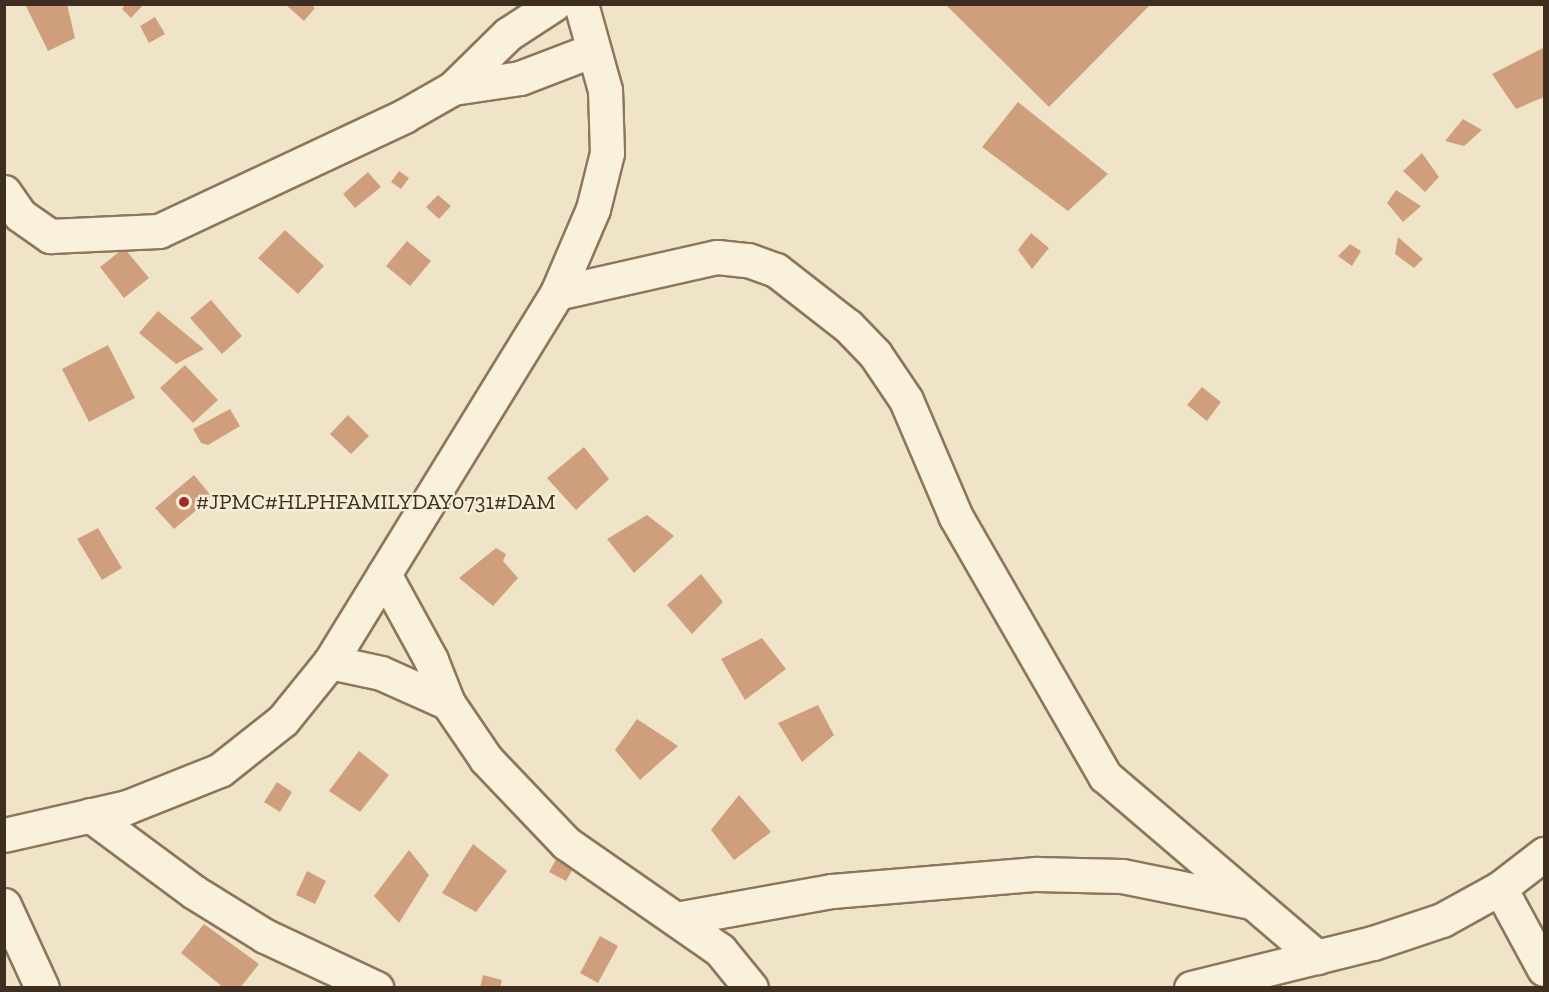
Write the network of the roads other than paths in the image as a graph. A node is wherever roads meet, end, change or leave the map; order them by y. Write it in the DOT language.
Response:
graph roads {
  1 [pos="554,4"];
  2 [pos="581,4"];
  3 [pos="593,50"];
  4 [pos="453,88"];
  5 [pos="4,192"];
  6 [pos="557,292"];
  7 [pos="384,574"];
  8 [pos="330,662"];
  9 [pos="448,703"];
  10 [pos="90,814"];
  11 [pos="4,835"];
  12 [pos="1545,854"];
  13 [pos="1500,888"];
  14 [pos="1255,904"];
  15 [pos="4,905"];
  16 [pos="676,919"];
  17 [pos="1317,957"];
  18 [pos="1545,969"];
  19 [pos="34,984"];
  20 [pos="376,987"];
  21 [pos="751,987"];
  22 [pos="1191,987"];
  1 -- 4 [label="street"];
  2 -- 3 [label="street"];
  3 -- 4 [label="street"];
  3 -- 6 [label="street"];
  4 -- 5 [label="street"];
  6 -- 7 [label="street"];
  6 -- 14 [label="street"];
  7 -- 8 [label="street"];
  7 -- 9 [label="street"];
  8 -- 9 [label="street"];
  8 -- 10 [label="street"];
  9 -- 16 [label="street"];
  10 -- 11 [label="street"];
  10 -- 20 [label="street"];
  12 -- 13 [label="street"];
  13 -- 17 [label="street"];
  13 -- 18 [label="street"];
  14 -- 16 [label="street"];
  14 -- 17 [label="street"];
  15 -- 19 [label="street"];
  16 -- 21 [label="street"];
  17 -- 22 [label="street"];
}
